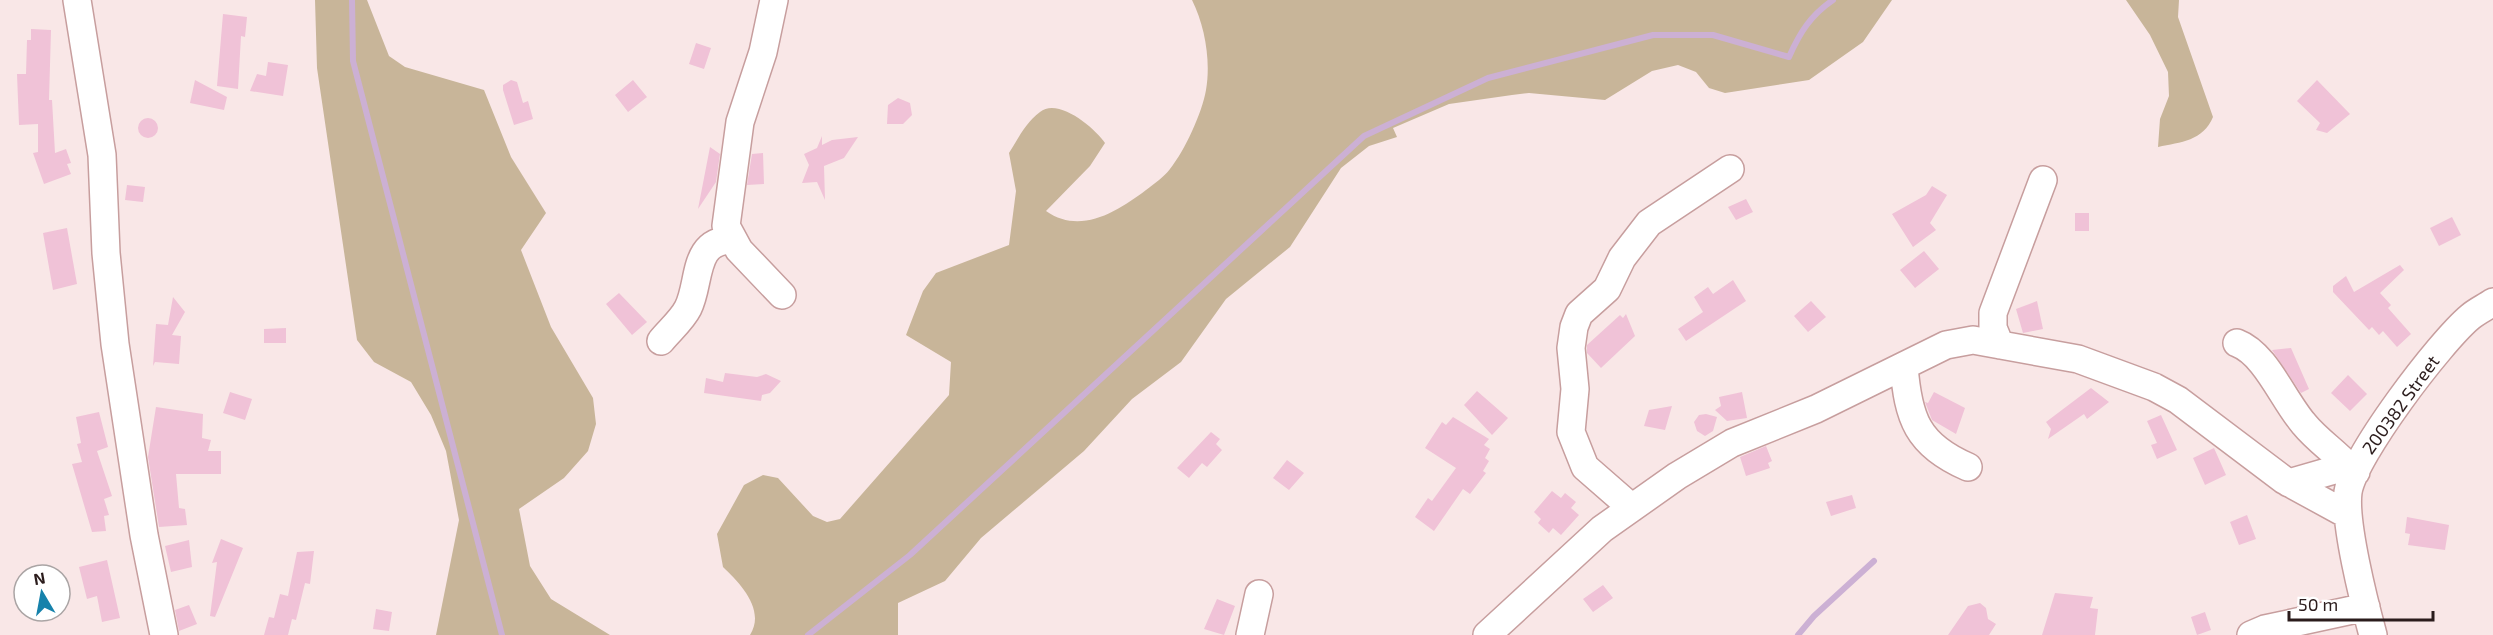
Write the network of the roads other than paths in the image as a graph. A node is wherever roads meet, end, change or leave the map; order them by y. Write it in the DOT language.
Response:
graph roads {
  1 [pos="774,0"];
  2 [pos="78,7"];
  3 [pos="1730,169"];
  4 [pos="2043,180"];
  5 [pos="732,240"];
  6 [pos="782,295"];
  7 [pos="2493,302"];
  8 [pos="661,341"];
  9 [pos="2237,343"];
  10 [pos="2000,345"];
  11 [pos="1904,366"];
  12 [pos="1968,467"];
  13 [pos="2352,469"];
  14 [pos="2289,483"];
  15 [pos="1632,508"];
  16 [pos="2348,515"];
  17 [pos="1259,594"];
  18 [pos="2366,607"];
  19 [pos="164,635"];
  20 [pos="1250,635"];
  21 [pos="1487,635"];
  22 [pos="2251,635"];
  23 [pos="2373,635"];
  1 -- 5 [label="street"];
  2 -- 19 [label="street"];
  3 -- 15 [label="street"];
  4 -- 10 [label="street"];
  5 -- 6 [label="street"];
  5 -- 8 [label="street"];
  7 -- 13 [label="street, 200382 Street"];
  9 -- 13 [label="street"];
  10 -- 11 [label="street"];
  10 -- 14 [label="street"];
  11 -- 12 [label="street"];
  11 -- 15 [label="street"];
  13 -- 14 [label="street"];
  13 -- 16 [label="street, 200382 Street"];
  14 -- 16 [label="street"];
  15 -- 21 [label="street"];
  16 -- 18 [label="street, 200382 Street"];
  17 -- 20 [label="street"];
  18 -- 22 [label="street"];
  18 -- 23 [label="street, 200382 Street"];
}
